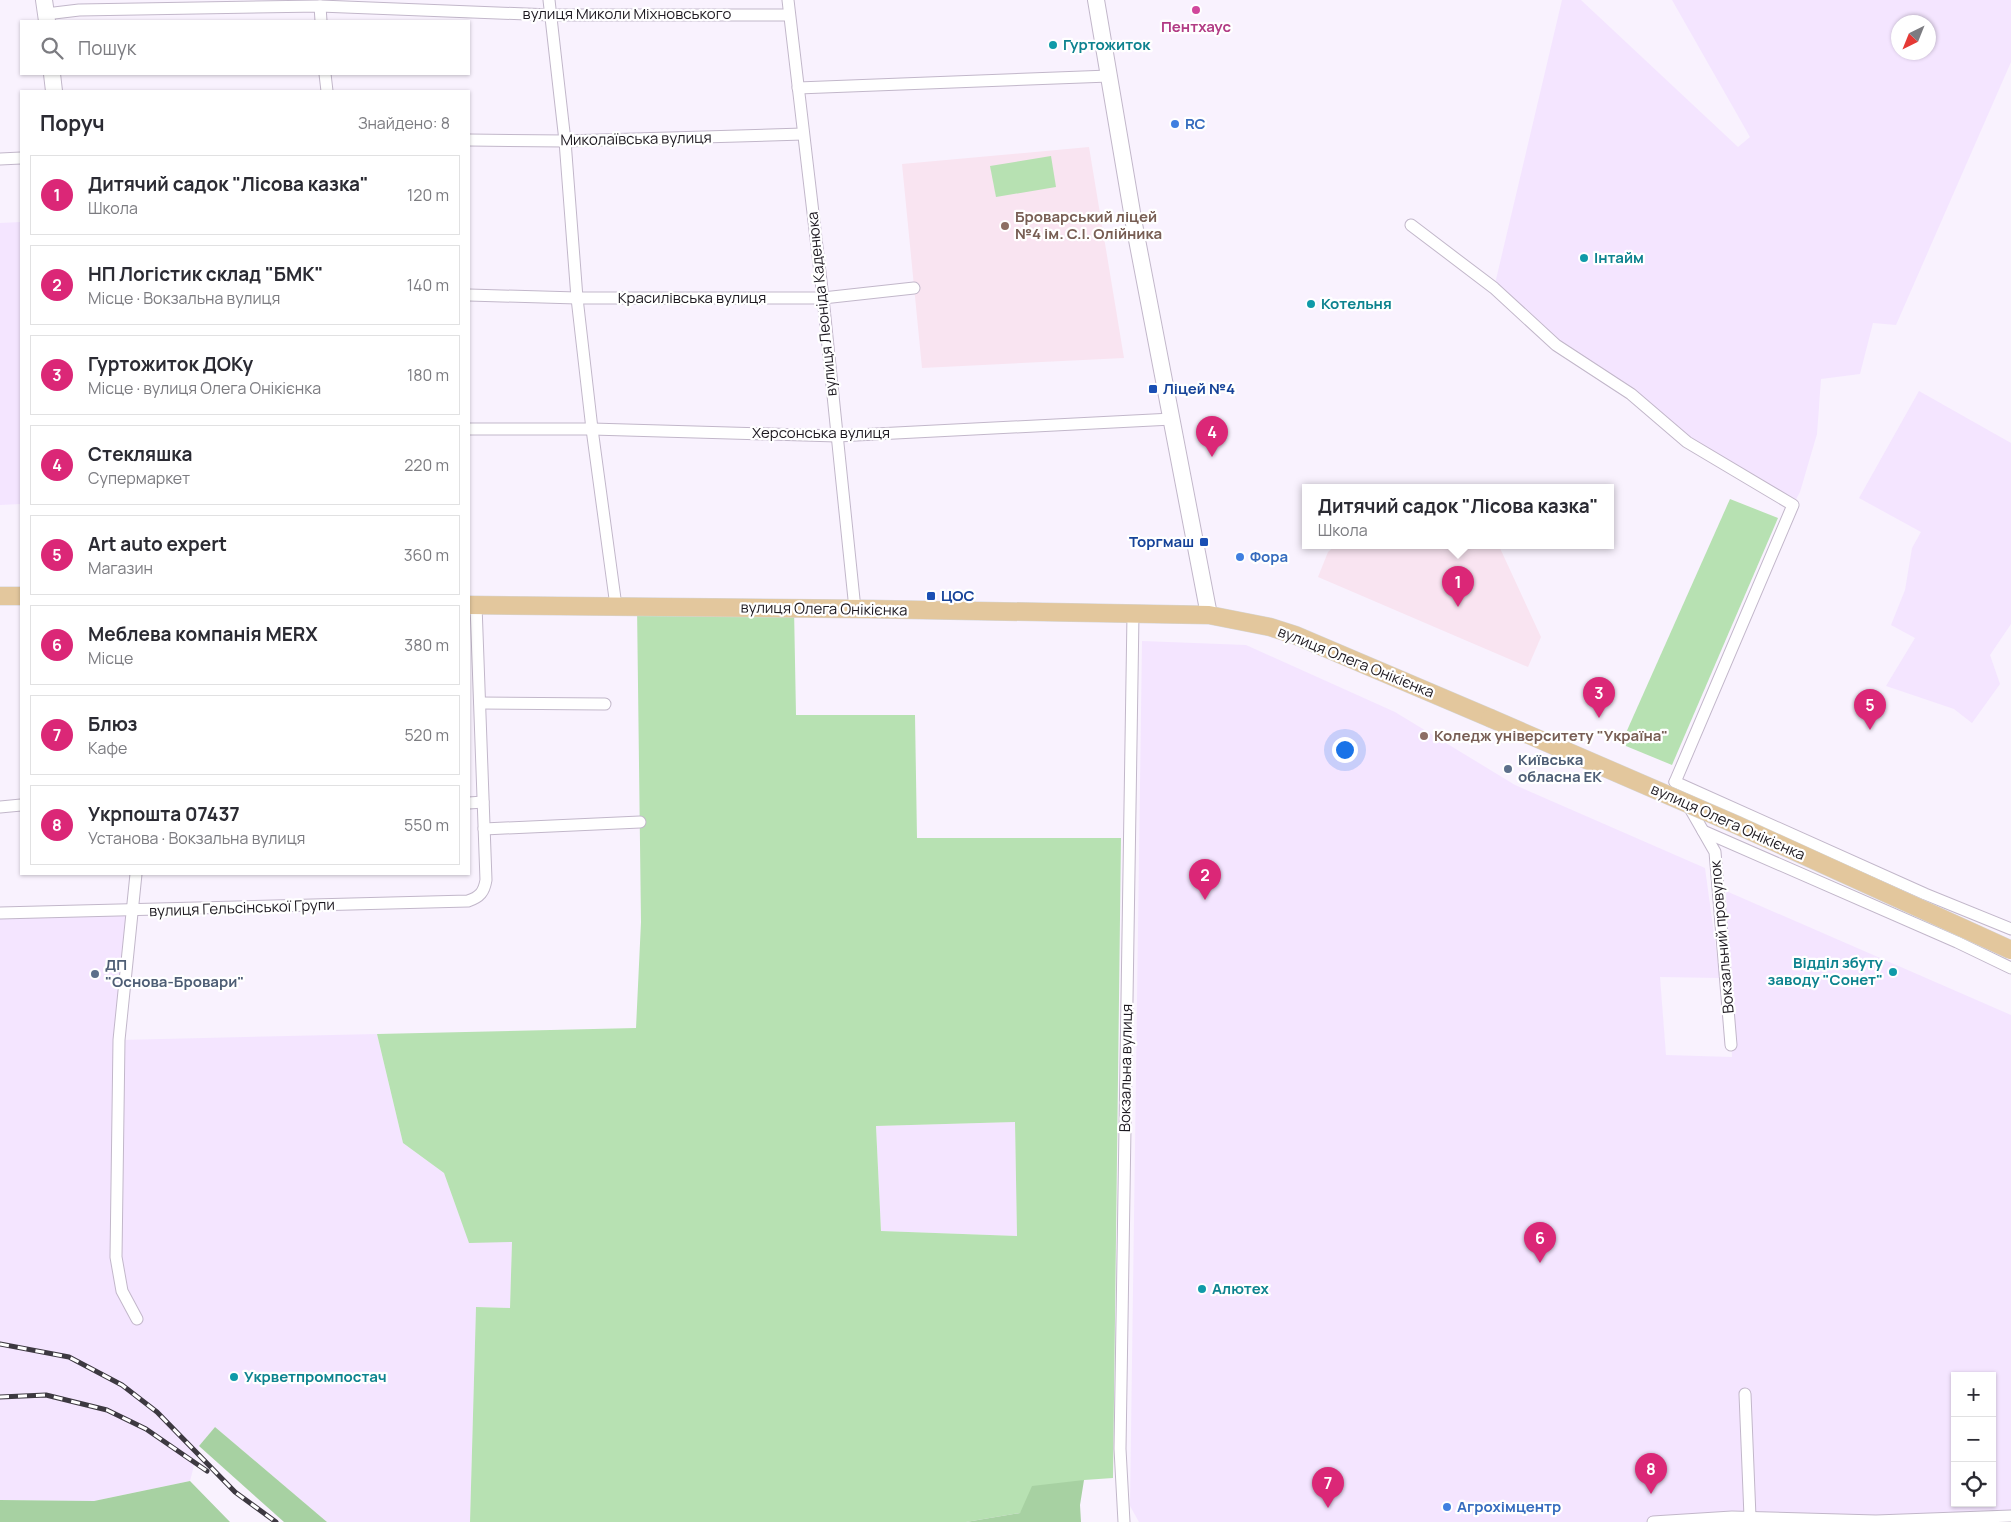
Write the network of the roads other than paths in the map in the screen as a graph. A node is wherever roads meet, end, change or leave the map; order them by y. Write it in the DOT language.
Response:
graph roads {
  1 [pos="549,0"];
  2 [pos="788,0"];
  3 [pos="1096,0"];
  4 [pos="320,6"];
  5 [pos="46,12"];
  6 [pos="551,15"];
  7 [pos="789,15"];
  8 [pos="321,20"];
  9 [pos="52,75"];
  10 [pos="325,75"];
  11 [pos="1109,76"];
  12 [pos="798,88"];
  13 [pos="54,90"];
  14 [pos="327,90"];
  15 [pos="803,134"];
  16 [pos="470,140"];
  17 [pos="565,141"];
  18 [pos="20,158"];
  19 [pos="0,159"];
  20 [pos="1411,226"];
  21 [pos="914,288"];
  22 [pos="470,295"];
  23 [pos="577,298"];
  24 [pos="823,298"];
  25 [pos="1172,419"];
  26 [pos="470,429"];
  27 [pos="592,429"];
  28 [pos="837,436"];
  29 [pos="0,596"];
  30 [pos="20,596"];
  31 [pos="472,605"];
  32 [pos="616,606"];
  33 [pos="855,609"];
  34 [pos="1133,614"];
  35 [pos="1209,615"];
  36 [pos="480,703"];
  37 [pos="605,704"];
  38 [pos="1675,782"];
  39 [pos="483,802"];
  40 [pos="470,803"];
  41 [pos="20,806"];
  42 [pos="0,807"];
  43 [pos="640,822"];
  44 [pos="484,829"];
  45 [pos="1703,831"];
  46 [pos="136,875"];
  47 [pos="1925,894"];
  48 [pos="132,911"];
  49 [pos="0,913"];
  50 [pos="1912,923"];
  51 [pos="2011,929"];
  52 [pos="2011,950"];
  53 [pos="2011,968"];
  54 [pos="1731,1046"];
  55 [pos="137,1319"];
  56 [pos="1745,1394"];
  57 [pos="2011,1516"];
  58 [pos="1750,1518"];
  59 [pos="1124,1522"];
  60 [pos="1653,1522"];
  1 -- 6 [label="street"];
  2 -- 7 [label="street, вулиця Леоніда Каденюка"];
  3 -- 11 [label="main road"];
  4 -- 5 [label="street, вулиця Миколи Міхновського"];
  4 -- 6 [label="street, вулиця Миколи Міхновського"];
  4 -- 8 [label="street"];
  6 -- 7 [label="street, вулиця Миколи Міхновського"];
  6 -- 17 [label="street"];
  7 -- 12 [label="street, вулиця Леоніда Каденюка"];
  9 -- 13 [label="main road"];
  10 -- 14 [label="street"];
  11 -- 12 [label="street"];
  11 -- 25 [label="main road"];
  12 -- 15 [label="street, вулиця Леоніда Каденюка"];
  15 -- 17 [label="street, Миколаївська вулиця"];
  15 -- 24 [label="street, вулиця Леоніда Каденюка"];
  16 -- 17 [label="street, Миколаївська вулиця"];
  17 -- 23 [label="street"];
  18 -- 19 [label="street"];
  20 -- 38 [label="street"];
  21 -- 24 [label="street, Красилівська вулиця"];
  22 -- 23 [label="street, Красилівська вулиця"];
  23 -- 24 [label="street, Красилівська вулиця"];
  23 -- 27 [label="street"];
  24 -- 28 [label="street, вулиця Леоніда Каденюка"];
  25 -- 28 [label="street, Херсонська вулиця"];
  25 -- 35 [label="main road"];
  26 -- 27 [label="street, Херсонська вулиця"];
  27 -- 28 [label="street, Херсонська вулиця"];
  27 -- 32 [label="street"];
  28 -- 33 [label="street, вулиця Леоніда Каденюка"];
  29 -- 30 [label="main road"];
  31 -- 32 [label="main road, вулиця Олега Онікієнка"];
  31 -- 36 [label="street"];
  32 -- 33 [label="main road, вулиця Олега Онікієнка"];
  33 -- 34 [label="main road, вулиця Олега Онікієнка"];
  34 -- 35 [label="main road, вулиця Олега Онікієнка"];
  34 -- 59 [label="street, Вокзальна вулиця"];
  35 -- 52 [label="main road, вулиця Олега Онікієнка, bridge"];
  36 -- 37 [label="street"];
  36 -- 39 [label="street"];
  38 -- 45 [label="street, Вокзальний провулок"];
  38 -- 47 [label="street"];
  39 -- 40 [label="street"];
  39 -- 44 [label="street"];
  41 -- 42 [label="street"];
  43 -- 44 [label="street"];
  44 -- 48 [label="street, вулиця Гельсінської Групи"];
  45 -- 50 [label="street"];
  45 -- 54 [label="street, Вокзальний провулок"];
  46 -- 48 [label="street"];
  47 -- 50 [label="street"];
  47 -- 51 [label="street"];
  48 -- 49 [label="street, вулиця Гельсінської Групи"];
  48 -- 55 [label="street"];
  50 -- 53 [label="street"];
  56 -- 58 [label="street"];
  57 -- 58 [label="street"];
  58 -- 60 [label="street"];
}
